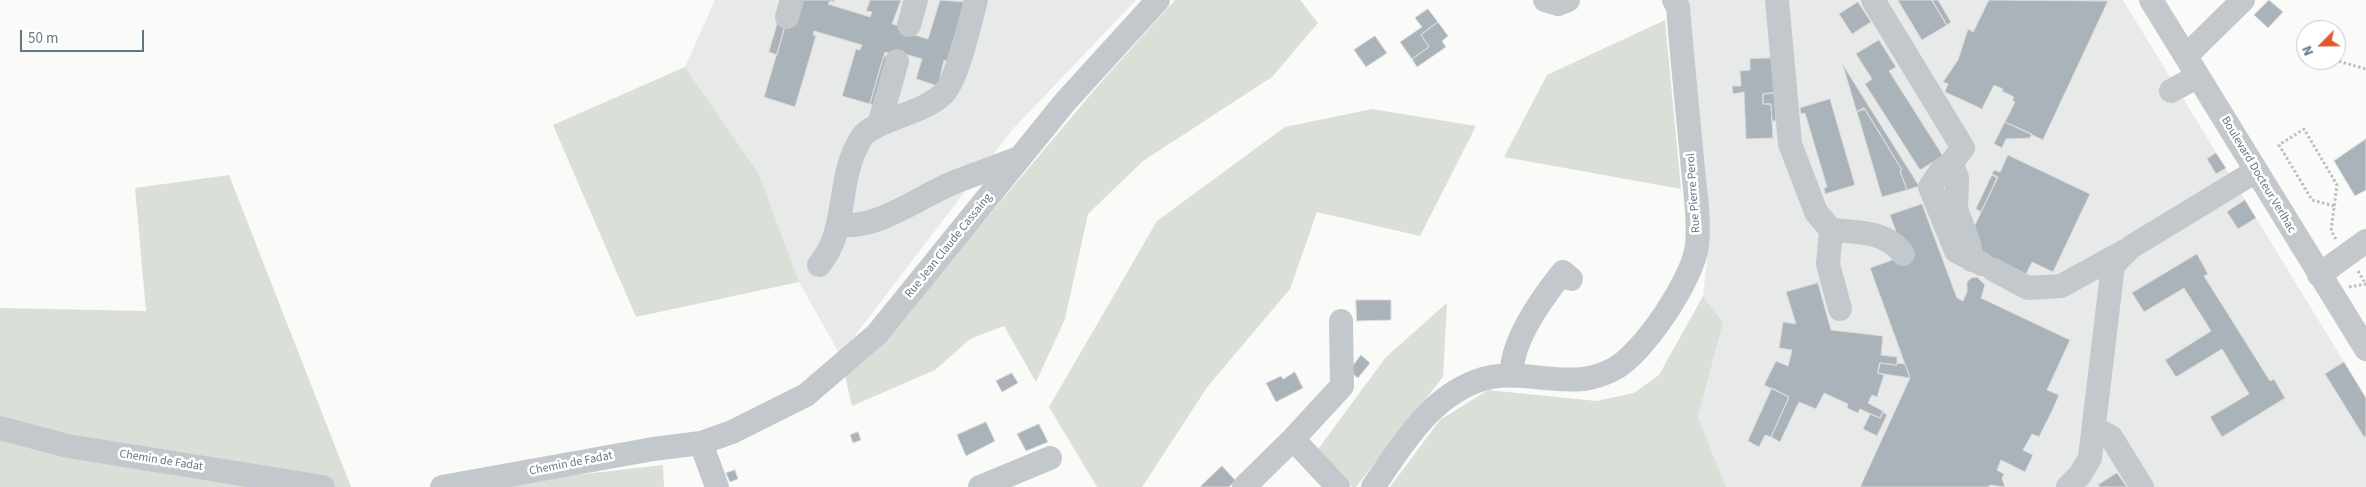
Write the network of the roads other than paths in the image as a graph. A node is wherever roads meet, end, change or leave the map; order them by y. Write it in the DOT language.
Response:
graph roads {
  1 [pos="916,0"];
  2 [pos="976,0"];
  3 [pos="1158,0"];
  4 [pos="1545,0"];
  5 [pos="1568,0"];
  6 [pos="1674,0"];
  7 [pos="1777,0"];
  8 [pos="1873,0"];
  9 [pos="2151,0"];
  10 [pos="2243,0"];
  11 [pos="909,25"];
  12 [pos="2186,56"];
  13 [pos="898,61"];
  14 [pos="2198,76"];
  15 [pos="2170,91"];
  16 [pos="879,125"];
  17 [pos="1020,158"];
  18 [pos="2256,171"];
  19 [pos="839,225"];
  20 [pos="1831,230"];
  21 [pos="2366,241"];
  22 [pos="2131,247"];
  23 [pos="1902,254"];
  24 [pos="819,265"];
  25 [pos="2320,275"];
  26 [pos="1571,279"];
  27 [pos="1840,309"];
  28 [pos="1341,321"];
  29 [pos="2366,349"];
  30 [pos="1512,375"];
  31 [pos="0,428"];
  32 [pos="2095,428"];
  33 [pos="1293,439"];
  34 [pos="701,443"];
  35 [pos="1050,458"];
  36 [pos="323,487"];
  37 [pos="442,487"];
  38 [pos="718,487"];
  39 [pos="980,487"];
  40 [pos="1244,487"];
  41 [pos="1338,487"];
  42 [pos="1373,487"];
  43 [pos="2068,487"];
  44 [pos="2142,487"];
  1 -- 11 [label="street"];
  2 -- 16 [label="street"];
  3 -- 17 [label="street, Rue Jean Claude Cassaing"];
  4 -- 5 [label="street"];
  6 -- 30 [label="street, Rue Pierre Perol"];
  7 -- 20 [label="street"];
  8 -- 22 [label="street"];
  9 -- 12 [label="street, Boulevard Docteur Verlhac"];
  10 -- 12 [label="street"];
  12 -- 14 [label="street, Boulevard Docteur Verlhac"];
  13 -- 16 [label="street"];
  14 -- 15 [label="street"];
  14 -- 18 [label="street, Boulevard Docteur Verlhac"];
  16 -- 19 [label="street"];
  17 -- 19 [label="street"];
  17 -- 34 [label="street, Rue Jean Claude Cassaing"];
  18 -- 22 [label="street"];
  18 -- 25 [label="street, Boulevard Docteur Verlhac"];
  19 -- 24 [label="street"];
  20 -- 23 [label="street"];
  20 -- 27 [label="street"];
  21 -- 25 [label="street"];
  22 -- 32 [label="street"];
  25 -- 29 [label="street, Boulevard Docteur Verlhac"];
  26 -- 30 [label="street"];
  28 -- 33 [label="street"];
  30 -- 42 [label="street, Rue Pierre Perol"];
  31 -- 36 [label="street, Chemin de Fadat"];
  32 -- 43 [label="street"];
  32 -- 44 [label="street"];
  33 -- 40 [label="street"];
  33 -- 41 [label="street"];
  34 -- 37 [label="street, Chemin de Fadat"];
  34 -- 38 [label="street"];
  35 -- 39 [label="street"];
}
